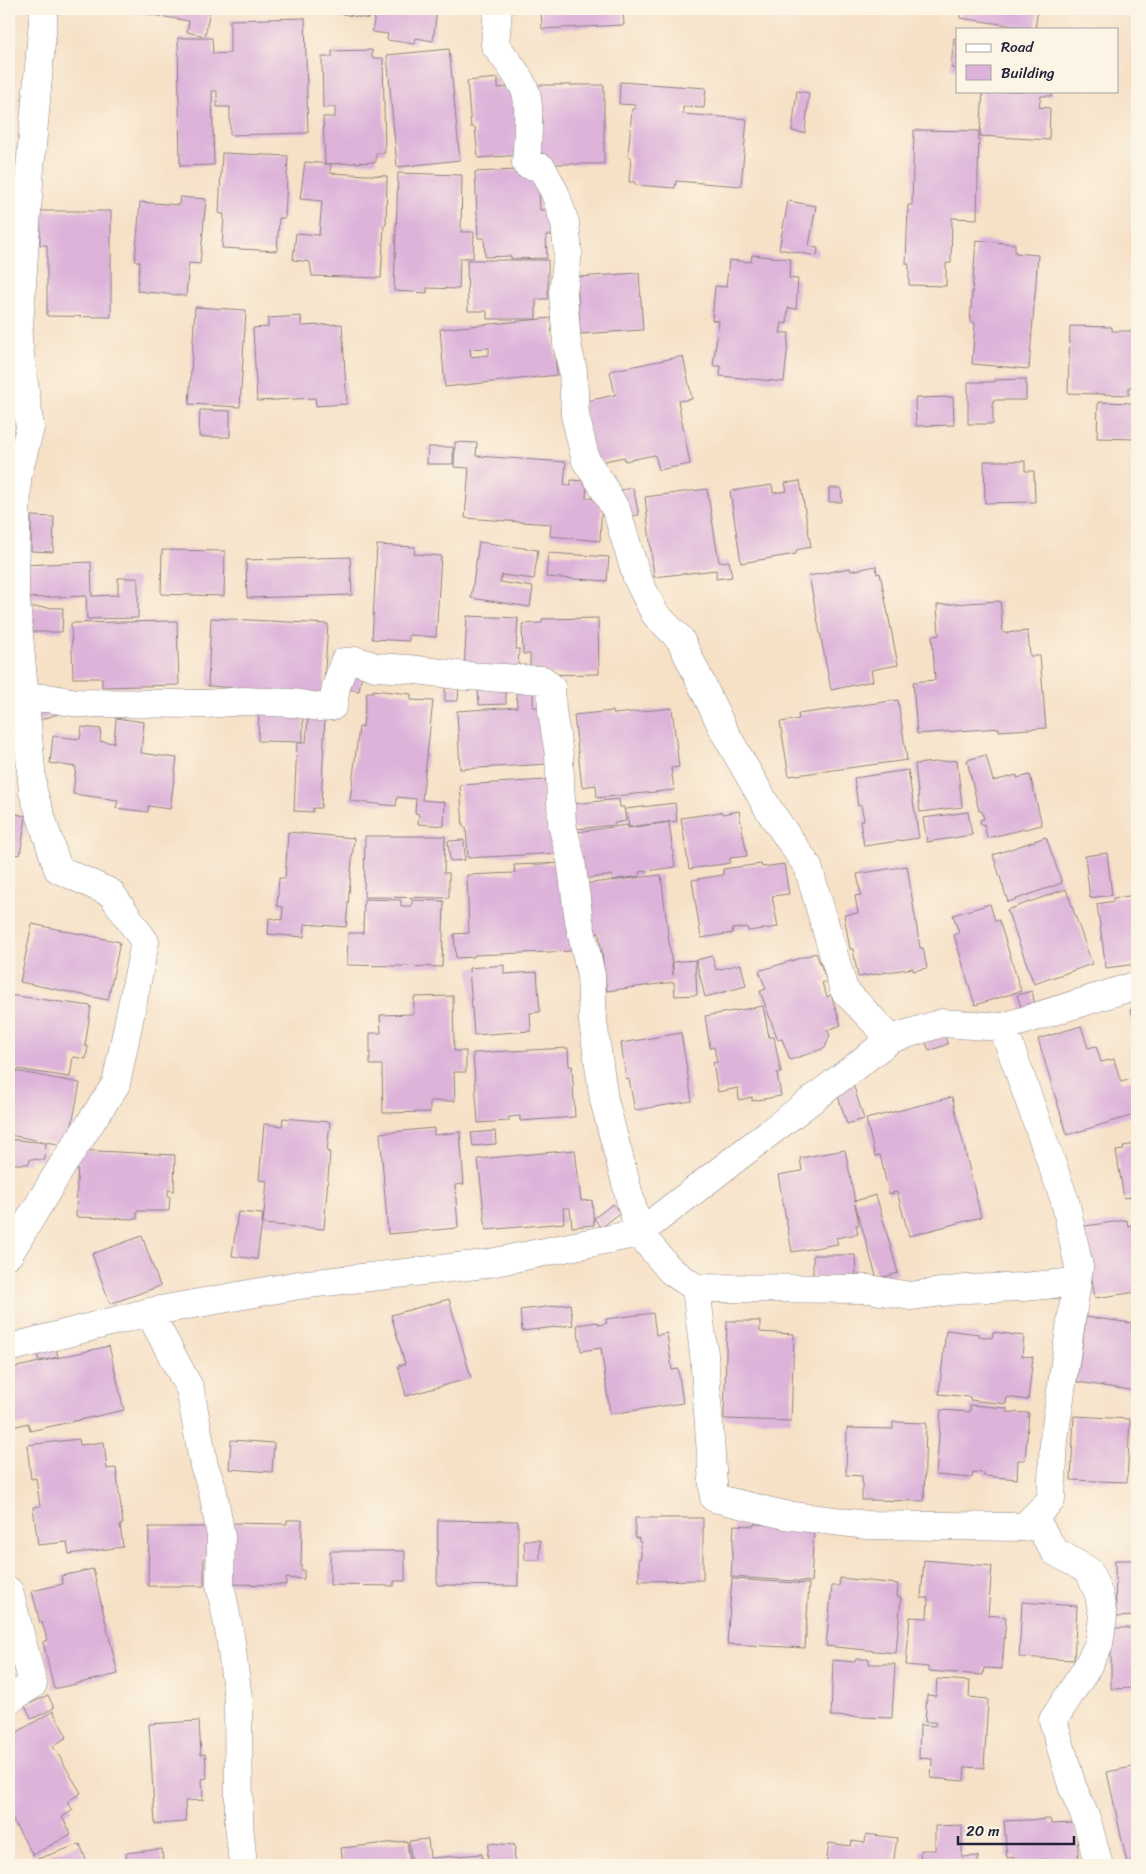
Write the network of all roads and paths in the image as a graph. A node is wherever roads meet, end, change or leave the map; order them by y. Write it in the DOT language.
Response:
graph roads {
  1 [pos="44,9"];
  2 [pos="498,9"];
  3 [pos="13,477"];
  4 [pos="25,698"];
  5 [pos="1137,985"];
  6 [pos="1002,1027"];
  7 [pos="891,1039"];
  8 [pos="639,1233"];
  9 [pos="9,1254"];
  10 [pos="1076,1282"];
  11 [pos="696,1288"];
  12 [pos="150,1312"];
  13 [pos="9,1348"];
  14 [pos="1034,1517"];
  15 [pos="9,1591"];
  16 [pos="9,1700"];
  17 [pos="243,1865"];
  18 [pos="1099,1865"];
  1 -- 3 [label="street"];
  2 -- 7 [label="street"];
  3 -- 4 [label="street"];
  4 -- 8 [label="street"];
  4 -- 9 [label="street"];
  5 -- 6 [label="street"];
  6 -- 7 [label="street"];
  6 -- 10 [label="street"];
  7 -- 8 [label="street"];
  8 -- 11 [label="street"];
  8 -- 12 [label="street"];
  10 -- 11 [label="street"];
  10 -- 14 [label="street"];
  11 -- 14 [label="street"];
  12 -- 13 [label="street"];
  12 -- 17 [label="street"];
  14 -- 18 [label="street"];
  15 -- 16 [label="street"];
}
